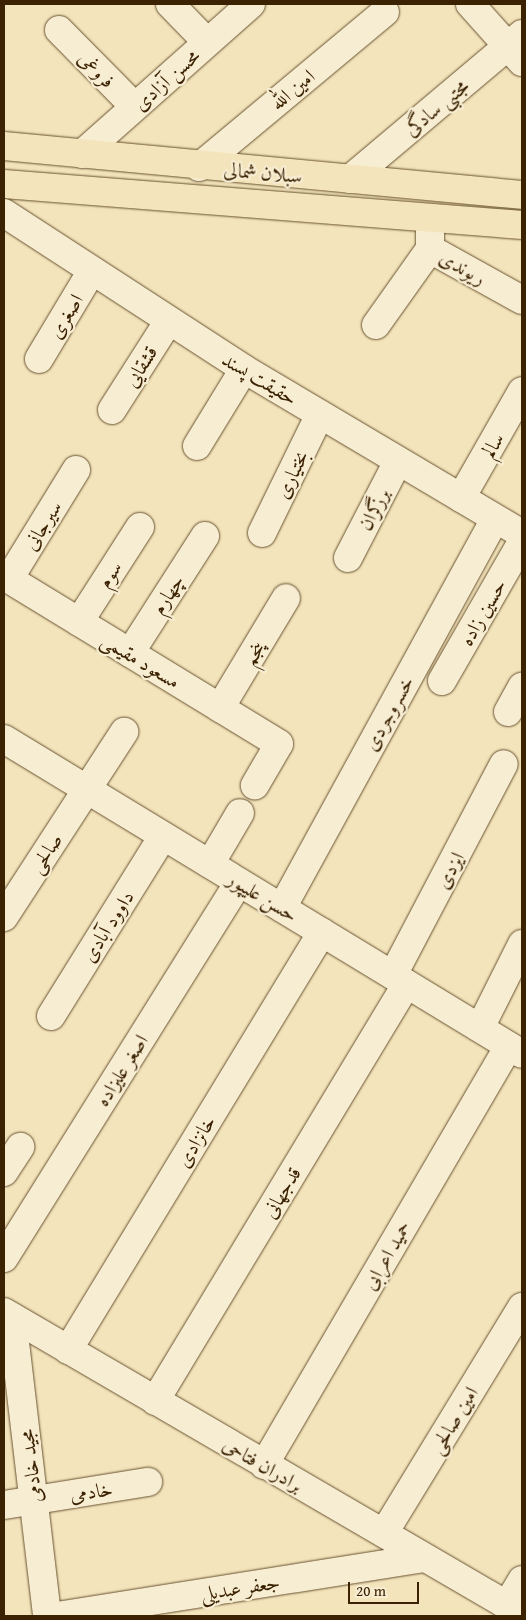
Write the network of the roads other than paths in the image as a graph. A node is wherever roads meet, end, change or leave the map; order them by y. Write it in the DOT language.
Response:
graph roads {
  1 [pos="170,4"];
  2 [pos="250,4"];
  3 [pos="470,4"];
  4 [pos="385,12"];
  5 [pos="59,30"];
  6 [pos="207,42"];
  7 [pos="518,48"];
  8 [pos="135,107"];
  9 [pos="4,146"];
  10 [pos="82,154"];
  11 [pos="200,166"];
  12 [pos="350,179"];
  13 [pos="4,184"];
  14 [pos="72,189"];
  15 [pos="522,194"];
  16 [pos="4,213"];
  17 [pos="430,218"];
  18 [pos="522,225"];
  19 [pos="430,249"];
  20 [pos="91,272"];
  21 [pos="522,300"];
  22 [pos="168,322"];
  23 [pos="376,325"];
  24 [pos="39,359"];
  25 [pos="244,369"];
  26 [pos="522,391"];
  27 [pos="112,410"];
  28 [pos="320,414"];
  29 [pos="197,446"];
  30 [pos="398,461"];
  31 [pos="76,470"];
  32 [pos="461,498"];
  33 [pos="140,527"];
  34 [pos="515,528"];
  35 [pos="262,533"];
  36 [pos="205,536"];
  37 [pos="348,558"];
  38 [pos="6,578"];
  39 [pos="286,598"];
  40 [pos="79,622"];
  41 [pos="130,653"];
  42 [pos="442,681"];
  43 [pos="522,687"];
  44 [pos="220,708"];
  45 [pos="508,712"];
  46 [pos="124,732"];
  47 [pos="7,747"];
  48 [pos="504,764"];
  49 [pos="255,786"];
  50 [pos="87,789"];
  51 [pos="240,813"];
  52 [pos="163,836"];
  53 [pos="210,864"];
  54 [pos="239,882"];
  55 [pos="282,908"];
  56 [pos="4,917"];
  57 [pos="322,932"];
  58 [pos="522,944"];
  59 [pos="400,980"];
  60 [pos="51,1016"];
  61 [pos="480,1028"];
  62 [pos="516,1050"];
  63 [pos="20,1147"];
  64 [pos="4,1172"];
  65 [pos="4,1258"];
  66 [pos="522,1307"];
  67 [pos="8,1314"];
  68 [pos="68,1350"];
  69 [pos="155,1401"];
  70 [pos="13,1403"];
  71 [pos="264,1465"];
  72 [pos="148,1482"];
  73 [pos="33,1500"];
  74 [pos="4,1505"];
  75 [pos="384,1533"];
  76 [pos="424,1558"];
  77 [pos="522,1580"];
  78 [pos="515,1610"];
  79 [pos="48,1616"];
  80 [pos="57,1616"];
  1 -- 6 [label="street"];
  2 -- 6 [label="street, محسن آزادی"];
  3 -- 7 [label="street"];
  4 -- 11 [label="street, امین الله"];
  5 -- 8 [label="street, فروغی"];
  6 -- 8 [label="street, محسن آزادی"];
  7 -- 12 [label="street, مجتبی سادگی"];
  8 -- 10 [label="street, محسن آزادی"];
  9 -- 10 [label="main road, سبلان شمالی"];
  10 -- 11 [label="main road, سبلان شمالی"];
  10 -- 14 [label="main road"];
  11 -- 12 [label="main road, سبلان شمالی"];
  12 -- 15 [label="main road, سبلان شمالی"];
  13 -- 14 [label="main road, سبلان شمالی"];
  14 -- 17 [label="main road, سبلان شمالی"];
  16 -- 20 [label="street, حقیقت پسند"];
  17 -- 18 [label="main road, سبلان شمالی"];
  17 -- 19 [label="street, ریوندی"];
  19 -- 21 [label="street, ریوندی"];
  19 -- 23 [label="street"];
  20 -- 22 [label="street, حقیقت پسند"];
  20 -- 24 [label="street, اصغری"];
  22 -- 25 [label="street, حقیقت پسند"];
  22 -- 27 [label="street, قشقایی"];
  25 -- 28 [label="street, حقیقت پسند"];
  25 -- 29 [label="street"];
  26 -- 32 [label="street, سالم"];
  28 -- 30 [label="street, حقیقت پسند"];
  28 -- 35 [label="street, بختیاری"];
  30 -- 32 [label="street, حقیقت پسند"];
  30 -- 37 [label="street, برزگران"];
  31 -- 38 [label="street, سیرجانی"];
  32 -- 34 [label="street, حقیقت پسند"];
  33 -- 40 [label="street, سوم"];
  34 -- 42 [label="street, حسین زاده"];
  34 -- 55 [label="street, خسروجردی"];
  36 -- 41 [label="street, چهارم"];
  38 -- 40 [label="street, مسعود مقیمی"];
  39 -- 44 [label="street, پنجم"];
  40 -- 41 [label="street, مسعود مقیمی"];
  41 -- 44 [label="street, مسعود مقیمی"];
  43 -- 45 [label="street"];
  44 -- 49 [label="street, مسعود مقیمی"];
  46 -- 50 [label="street, صالحی"];
  47 -- 50 [label="street, حسن علیپور"];
  48 -- 59 [label="street, ایزدی"];
  50 -- 52 [label="street, حسن علیپور"];
  50 -- 56 [label="street, صالحی"];
  51 -- 53 [label="street"];
  52 -- 53 [label="street, حسن علیپور"];
  52 -- 60 [label="street, داوود آبادی"];
  53 -- 54 [label="street, حسن علیپور"];
  54 -- 55 [label="street, حسن علیپور"];
  54 -- 65 [label="street, اصغر علیزاده"];
  55 -- 57 [label="street, حسن علیپور"];
  57 -- 59 [label="street, حسن علیپور"];
  57 -- 68 [label="street, خانزادی"];
  58 -- 61 [label="street"];
  59 -- 61 [label="street, حسن علیپور"];
  59 -- 69 [label="street, قدجهانی"];
  61 -- 62 [label="street, حسن علیپور"];
  62 -- 71 [label="street, حمید اعرابی"];
  63 -- 64 [label="street"];
  66 -- 75 [label="street, امین صالحی"];
  67 -- 68 [label="street, برادران فتاحی"];
  67 -- 70 [label="street, مجید خادمی"];
  68 -- 69 [label="street, برادران فتاحی"];
  69 -- 71 [label="street, برادران فتاحی"];
  70 -- 73 [label="street, مجید خادمی"];
  71 -- 75 [label="street, برادران فتاحی"];
  72 -- 73 [label="street, خادمی"];
  73 -- 74 [label="street, خادمی"];
  73 -- 79 [label="street, مجید خادمی"];
  75 -- 76 [label="street, برادران فتاحی"];
  76 -- 78 [label="street, برادران فتاحی"];
  76 -- 80 [label="street, جعفر عبدیلی"];
  77 -- 78 [label="street"];
}
